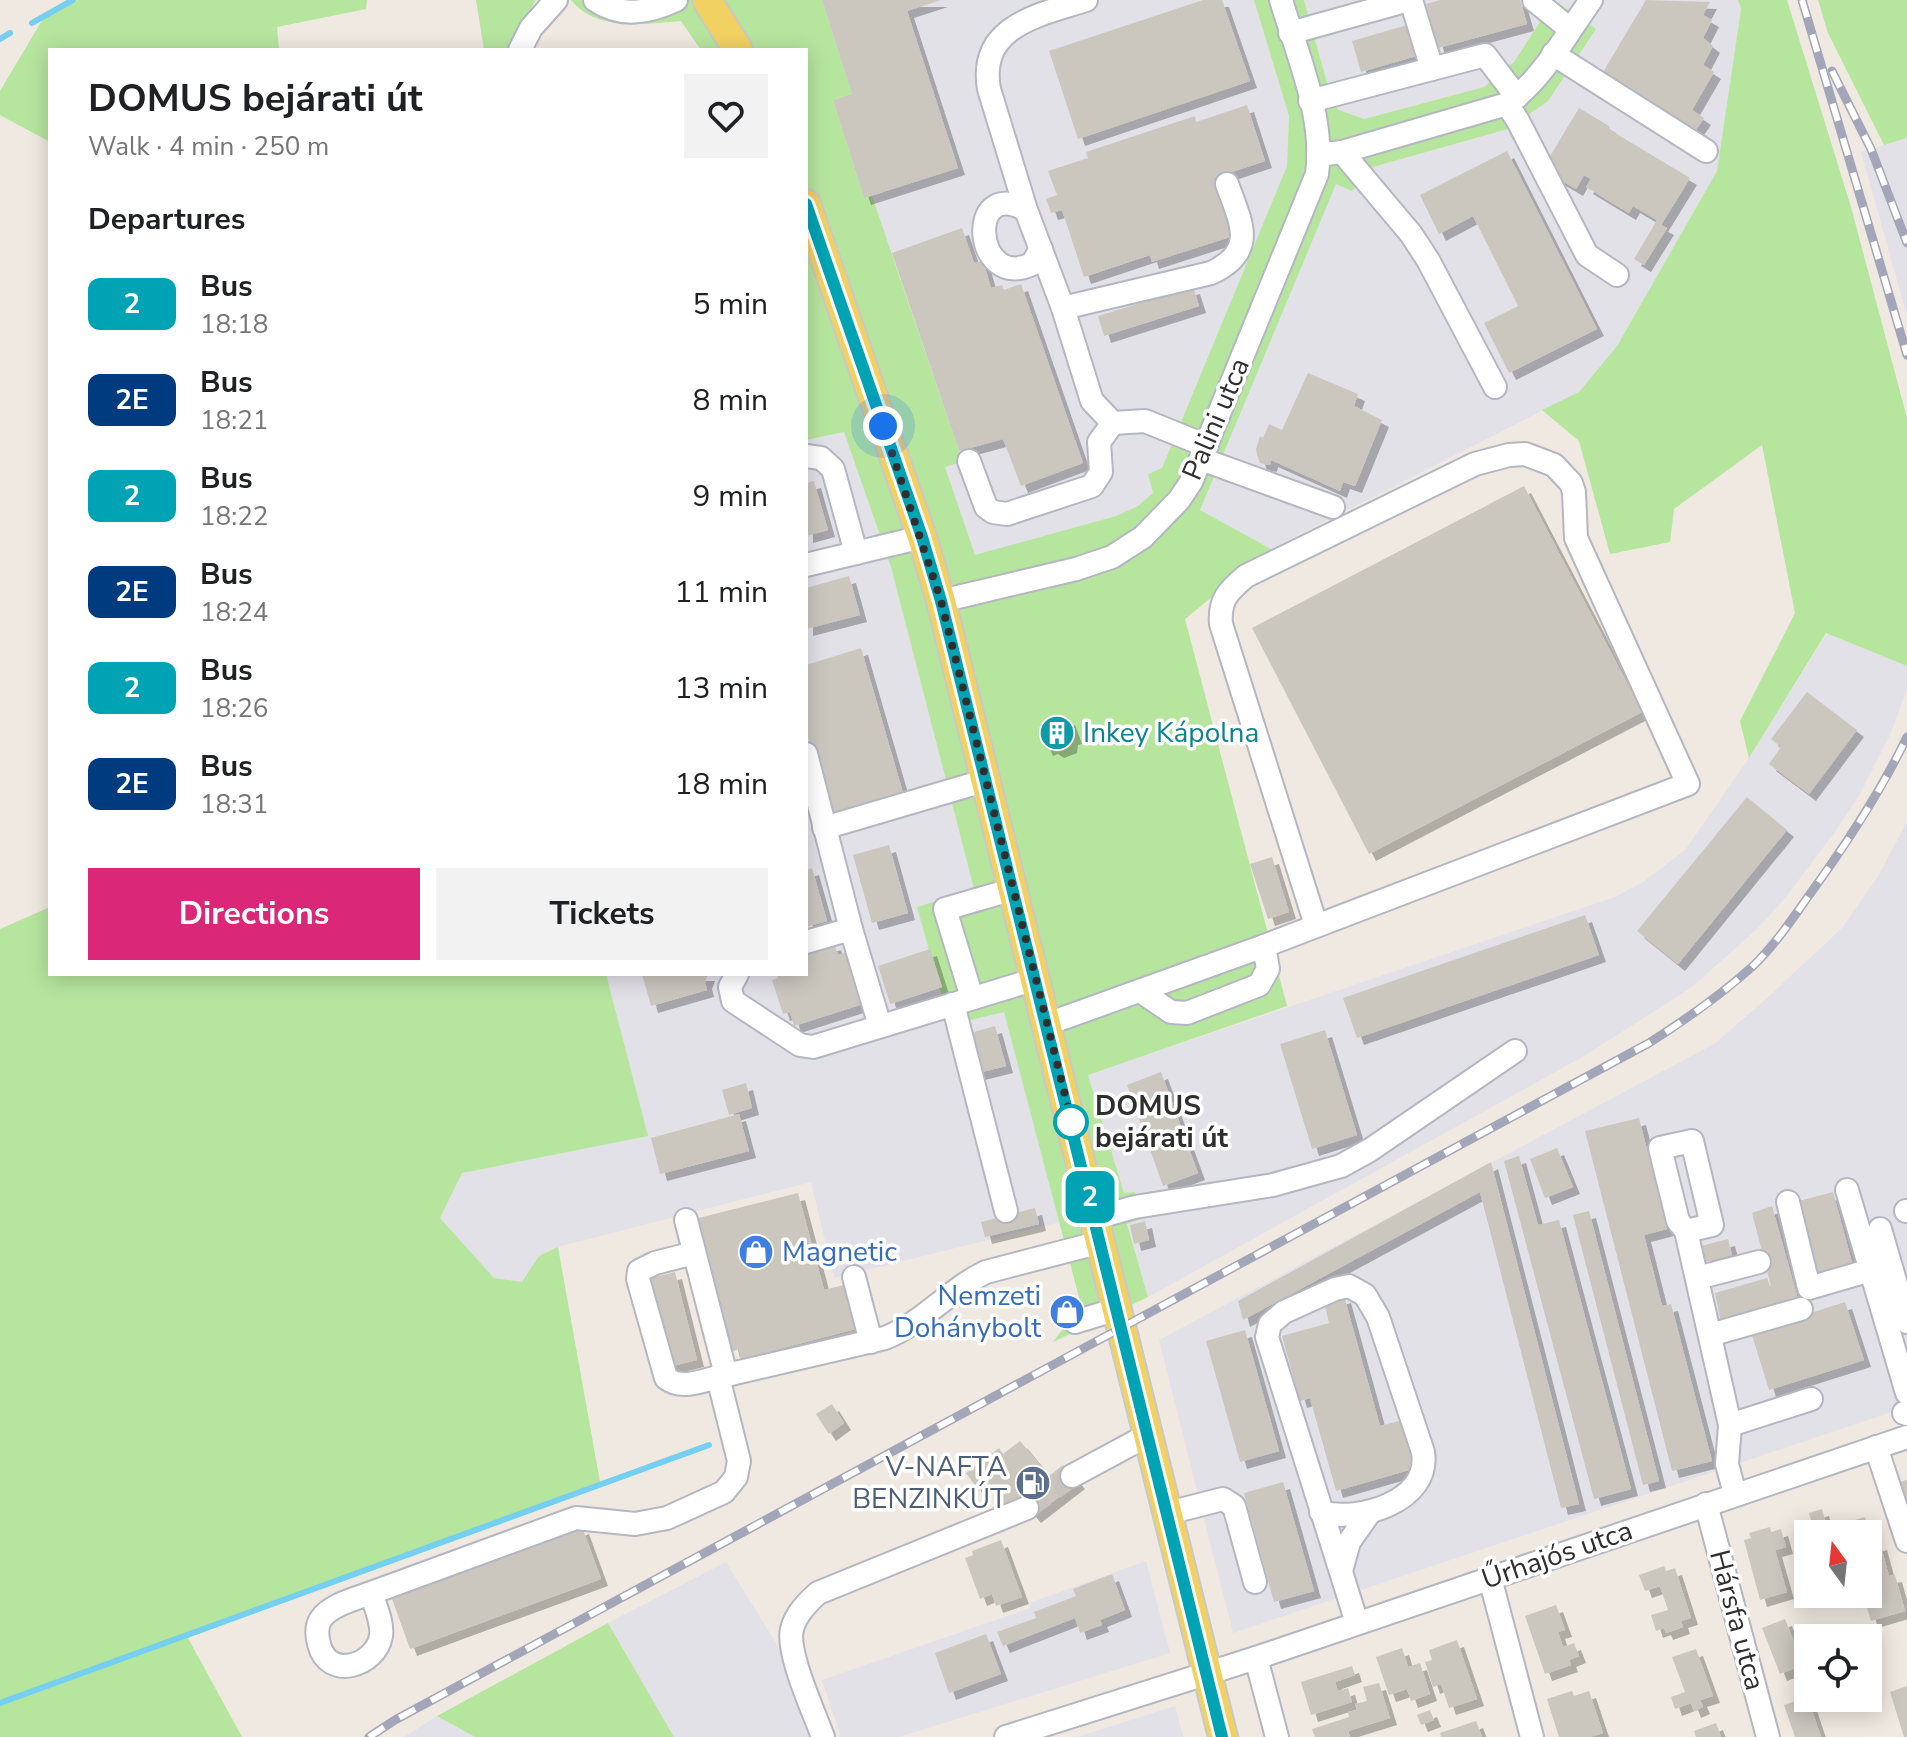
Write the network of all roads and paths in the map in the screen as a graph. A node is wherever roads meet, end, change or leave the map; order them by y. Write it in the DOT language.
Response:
graph roads {
  1 [pos="556,0"];
  2 [pos="595,0"];
  3 [pos="676,0"];
  4 [pos="707,0"];
  5 [pos="1086,0"];
  6 [pos="1281,0"];
  7 [pos="1410,0"];
  8 [pos="1534,0"];
  9 [pos="1580,15"];
  10 [pos="1290,33"];
  11 [pos="521,48"];
  12 [pos="737,48"];
  13 [pos="1553,54"];
  14 [pos="1432,69"];
  15 [pos="1512,100"];
  16 [pos="1310,101"];
  17 [pos="1706,151"];
  18 [pos="1342,152"];
  19 [pos="1318,155"];
  20 [pos="1227,184"];
  21 [pos="808,210"];
  22 [pos="1026,210"];
  23 [pos="1041,249"];
  24 [pos="1020,268"];
  25 [pos="1617,275"];
  26 [pos="1055,287"];
  27 [pos="1063,308"];
  28 [pos="1495,387"];
  29 [pos="1113,423"];
  30 [pos="1204,453"];
  31 [pos="808,456"];
  32 [pos="969,461"];
  33 [pos="1333,507"];
  34 [pos="922,537"];
  35 [pos="856,553"];
  36 [pos="808,565"];
  37 [pos="941,601"];
  38 [pos="808,762"];
  39 [pos="987,780"];
  40 [pos="824,828"];
  41 [pos="1014,889"];
  42 [pos="1316,925"];
  43 [pos="851,929"];
  44 [pos="808,941"];
  45 [pos="1267,944"];
  46 [pos="736,976"];
  47 [pos="1036,979"];
  48 [pos="1140,991"];
  49 [pos="962,1001"];
  50 [pos="1047,1024"];
  51 [pos="880,1026"];
  52 [pos="1515,1051"];
  53 [pos="1847,1190"];
  54 [pos="1788,1202"];
  55 [pos="1006,1211"];
  56 [pos="686,1220"];
  57 [pos="1880,1229"];
  58 [pos="1098,1230"];
  59 [pos="1686,1231"];
  60 [pos="694,1253"];
  61 [pos="1759,1262"];
  62 [pos="1871,1270"];
  63 [pos="854,1277"];
  64 [pos="1697,1278"];
  65 [pos="1117,1309"];
  66 [pos="1801,1309"];
  67 [pos="1075,1322"];
  68 [pos="1907,1322"];
  69 [pos="1710,1335"];
  70 [pos="871,1342"];
  71 [pos="722,1376"];
  72 [pos="1811,1399"];
  73 [pos="1906,1407"];
  74 [pos="1730,1425"];
  75 [pos="1148,1435"];
  76 [pos="1907,1437"];
  77 [pos="1876,1447"];
  78 [pos="1072,1476"];
  79 [pos="1735,1494"];
  80 [pos="1706,1504"];
  81 [pos="1027,1508"];
  82 [pos="1321,1512"];
  83 [pos="1370,1512"];
  84 [pos="1168,1513"];
  85 [pos="1906,1532"];
  86 [pos="1340,1573"];
  87 [pos="1490,1578"];
  88 [pos="1255,1582"];
  89 [pos="371,1593"];
  90 [pos="1357,1623"];
  91 [pos="1256,1658"];
  92 [pos="1207,1674"];
  93 [pos="823,1737"];
  94 [pos="1006,1737"];
  95 [pos="1223,1737"];
  96 [pos="1277,1737"];
  97 [pos="1532,1737"];
  98 [pos="1768,1737"];
  1 -- 11 [label="street"];
  2 -- 3 [label="street"];
  4 -- 12 [label="main road"];
  5 -- 22 [label="street"];
  6 -- 10 [label="street, Palini utca"];
  7 -- 10 [label="street"];
  7 -- 14 [label="street"];
  8 -- 9 [label="street"];
  9 -- 13 [label="street"];
  10 -- 16 [label="street, Palini utca"];
  13 -- 15 [label="street"];
  13 -- 17 [label="street"];
  14 -- 15 [label="street"];
  14 -- 16 [label="street"];
  15 -- 18 [label="street"];
  15 -- 25 [label="street"];
  16 -- 19 [label="street, Palini utca"];
  18 -- 19 [label="street"];
  18 -- 28 [label="street"];
  19 -- 30 [label="street, Palini utca"];
  20 -- 27 [label="street"];
  21 -- 34 [label="main road"];
  22 -- 23 [label="street"];
  22 -- 24 [label="street"];
  23 -- 24 [label="street"];
  23 -- 26 [label="street"];
  24 -- 26 [label="street"];
  26 -- 27 [label="street"];
  27 -- 29 [label="street"];
  29 -- 30 [label="street"];
  29 -- 32 [label="street"];
  30 -- 33 [label="street"];
  30 -- 37 [label="street, Palini utca"];
  31 -- 35 [label="street"];
  34 -- 35 [label="street"];
  34 -- 37 [label="main road"];
  35 -- 36 [label="street"];
  37 -- 39 [label="main road"];
  38 -- 40 [label="street"];
  39 -- 40 [label="street"];
  39 -- 41 [label="main road"];
  40 -- 43 [label="street"];
  41 -- 47 [label="main road"];
  41 -- 49 [label="street"];
  42 -- 42 [label="street"];
  42 -- 45 [label="street"];
  43 -- 44 [label="street"];
  43 -- 51 [label="street"];
  45 -- 48 [label="street"];
  45 -- 48 [label="street"];
  46 -- 51 [label="street"];
  47 -- 49 [label="street"];
  47 -- 50 [label="main road"];
  48 -- 50 [label="street"];
  49 -- 51 [label="street"];
  49 -- 55 [label="street"];
  50 -- 58 [label="main road"];
  52 -- 58 [label="street"];
  53 -- 62 [label="street"];
  54 -- 62 [label="street"];
  56 -- 60 [label="street"];
  57 -- 68 [label="street"];
  58 -- 65 [label="main road"];
  58 -- 70 [label="street"];
  59 -- 64 [label="street"];
  60 -- 71 [label="street"];
  60 -- 71 [label="street"];
  61 -- 64 [label="street"];
  62 -- 73 [label="street"];
  63 -- 70 [label="street"];
  64 -- 69 [label="street"];
  65 -- 67 [label="street"];
  65 -- 75 [label="main road"];
  66 -- 69 [label="street"];
  69 -- 74 [label="street"];
  70 -- 71 [label="street"];
  71 -- 89 [label="street"];
  72 -- 74 [label="street"];
  74 -- 79 [label="street"];
  75 -- 78 [label="street"];
  75 -- 84 [label="main road"];
  76 -- 77 [label="street, Űrhajós utca"];
  77 -- 79 [label="street, Űrhajós utca"];
  77 -- 85 [label="street"];
  79 -- 80 [label="street, Űrhajós utca"];
  80 -- 87 [label="street, Űrhajós utca"];
  80 -- 98 [label="street, Hársfa utca"];
  81 -- 93 [label="street"];
  82 -- 83 [label="street"];
  82 -- 83 [label="street"];
  82 -- 86 [label="street"];
  83 -- 86 [label="street"];
  84 -- 88 [label="street"];
  84 -- 92 [label="main road"];
  86 -- 90 [label="street"];
  87 -- 90 [label="street, Űrhajós utca"];
  87 -- 97 [label="street"];
  90 -- 91 [label="street, Űrhajós utca"];
  91 -- 92 [label="street, Űrhajós utca"];
  91 -- 96 [label="street"];
  92 -- 94 [label="street, Űrhajós utca"];
  92 -- 95 [label="main road"];
}
